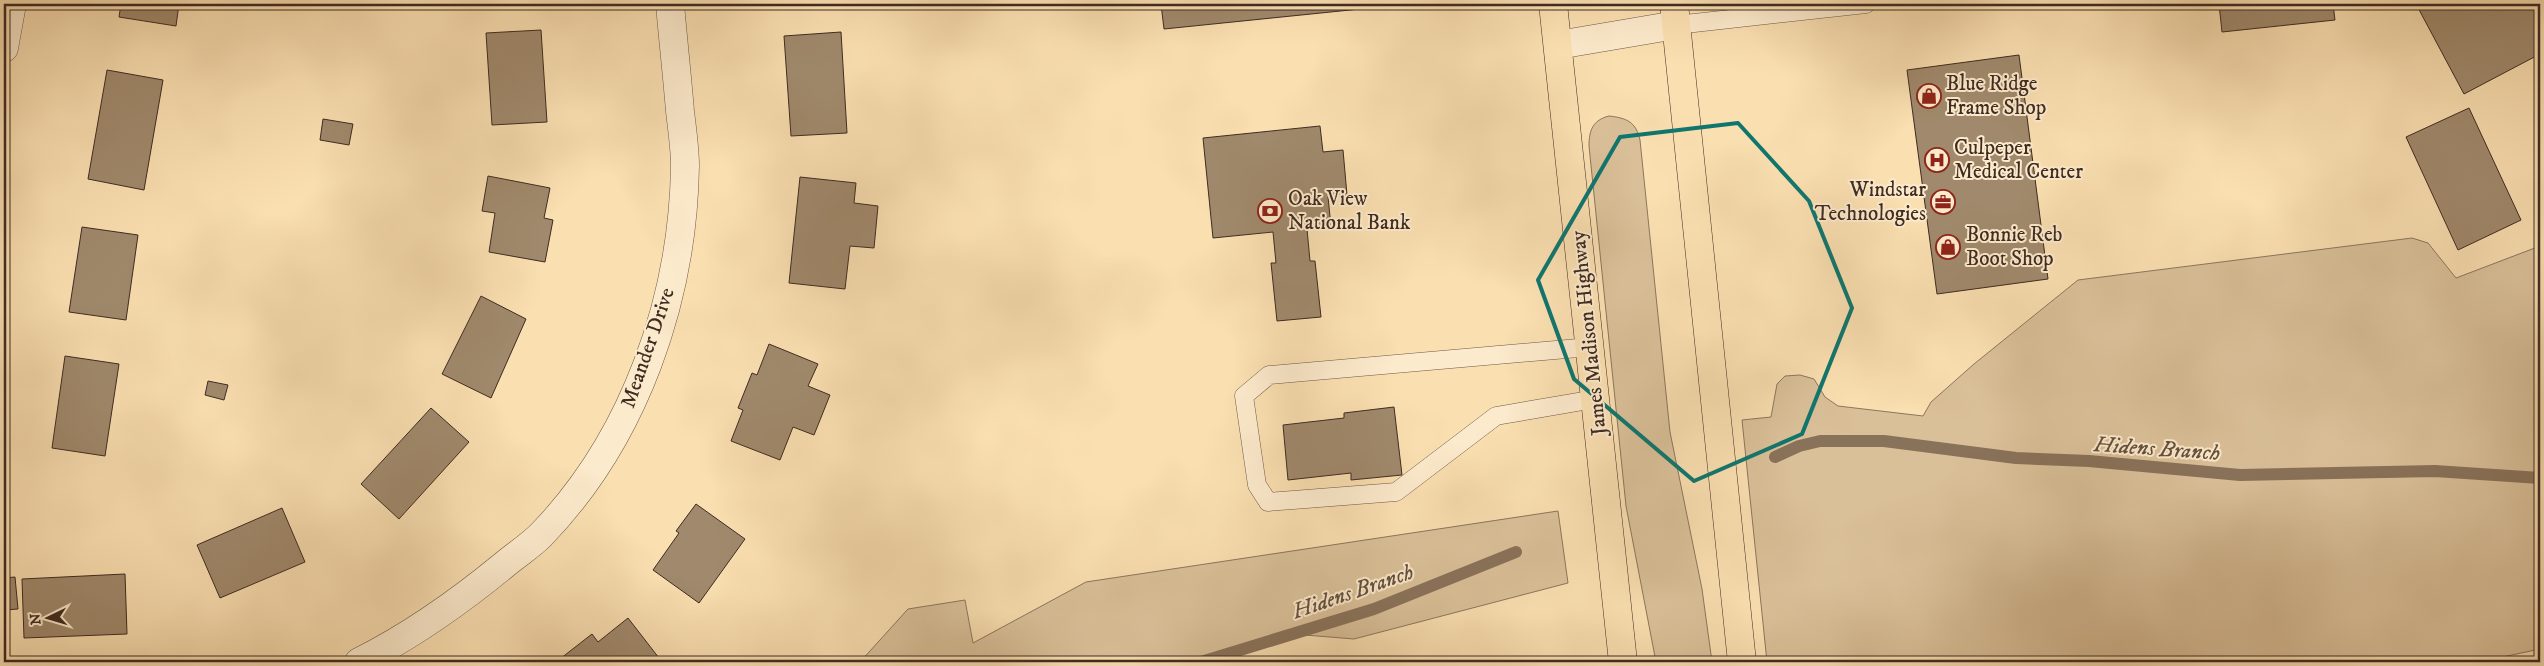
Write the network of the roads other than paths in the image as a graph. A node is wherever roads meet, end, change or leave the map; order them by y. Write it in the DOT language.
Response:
graph roads {
  1 [pos="12,4"];
  2 [pos="670,4"];
  3 [pos="1553,4"];
  4 [pos="1866,4"];
  5 [pos="1675,15"];
  6 [pos="1558,45"];
  7 [pos="4,48"];
  8 [pos="1590,347"];
  9 [pos="1595,399"];
  10 [pos="359,662"];
  11 [pos="1623,662"];
  12 [pos="1742,662"];
  1 -- 7 [label="street"];
  2 -- 10 [label="street, Meander Drive"];
  3 -- 6 [label="main road, James Madison Highway"];
  4 -- 5 [label="lane"];
  5 -- 6 [label="street"];
  5 -- 12 [label="main road"];
  6 -- 8 [label="main road, James Madison Highway"];
  8 -- 9 [label="main road, James Madison Highway"];
  8 -- 9 [label="lane"];
  9 -- 11 [label="main road, James Madison Highway"];
}
